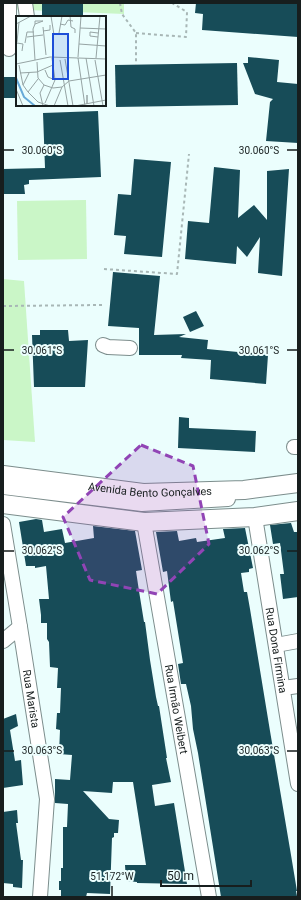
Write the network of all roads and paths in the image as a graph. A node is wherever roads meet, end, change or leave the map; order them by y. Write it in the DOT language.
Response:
graph roads {
  1 [pos="9,3"];
  2 [pos="25,3"];
  3 [pos="120,3"];
  4 [pos="172,3"];
  5 [pos="27,16"];
  6 [pos="6,24"];
  7 [pos="136,33"];
  8 [pos="10,48"];
  9 [pos="136,65"];
  10 [pos="189,154"];
  11 [pos="104,269"];
  12 [pos="102,305"];
  13 [pos="3,306"];
  14 [pos="103,345"];
  15 [pos="130,348"];
  16 [pos="3,475"];
  17 [pos="298,483"];
  18 [pos="3,487"];
  19 [pos="298,492"];
  20 [pos="3,504"];
  21 [pos="298,511"];
  22 [pos="255,516"];
  23 [pos="144,522"];
  24 [pos="3,524"];
  25 [pos="20,627"];
  26 [pos="3,641"];
  27 [pos="298,641"];
  28 [pos="276,645"];
  29 [pos="298,686"];
  30 [pos="283,688"];
  31 [pos="298,784"];
  32 [pos="40,897"];
  33 [pos="209,897"];
  1 -- 6 [label="street"];
  2 -- 5 [label="street"];
  3 -- 7 [label="path"];
  4 -- 7 [label="path"];
  6 -- 8 [label="street"];
  7 -- 9 [label="path"];
  10 -- 11 [label="path"];
  12 -- 13 [label="path"];
  14 -- 15 [label="street"];
  16 -- 17 [label="main road, Avenida Bento Gonçalves"];
  18 -- 19 [label="street"];
  20 -- 23 [label="main road"];
  21 -- 22 [label="main road"];
  22 -- 23 [label="main road"];
  22 -- 28 [label="street, Rua Dona Firmina"];
  23 -- 33 [label="street, Rua Irmão Weibert"];
  24 -- 25 [label="street, Rua Marista"];
  25 -- 26 [label="street"];
  25 -- 32 [label="street, Rua Marista"];
  27 -- 28 [label="street"];
  28 -- 30 [label="street, Rua Dona Firmina"];
  29 -- 30 [label="street"];
  30 -- 31 [label="street, Rua Dona Firmina"];
}
